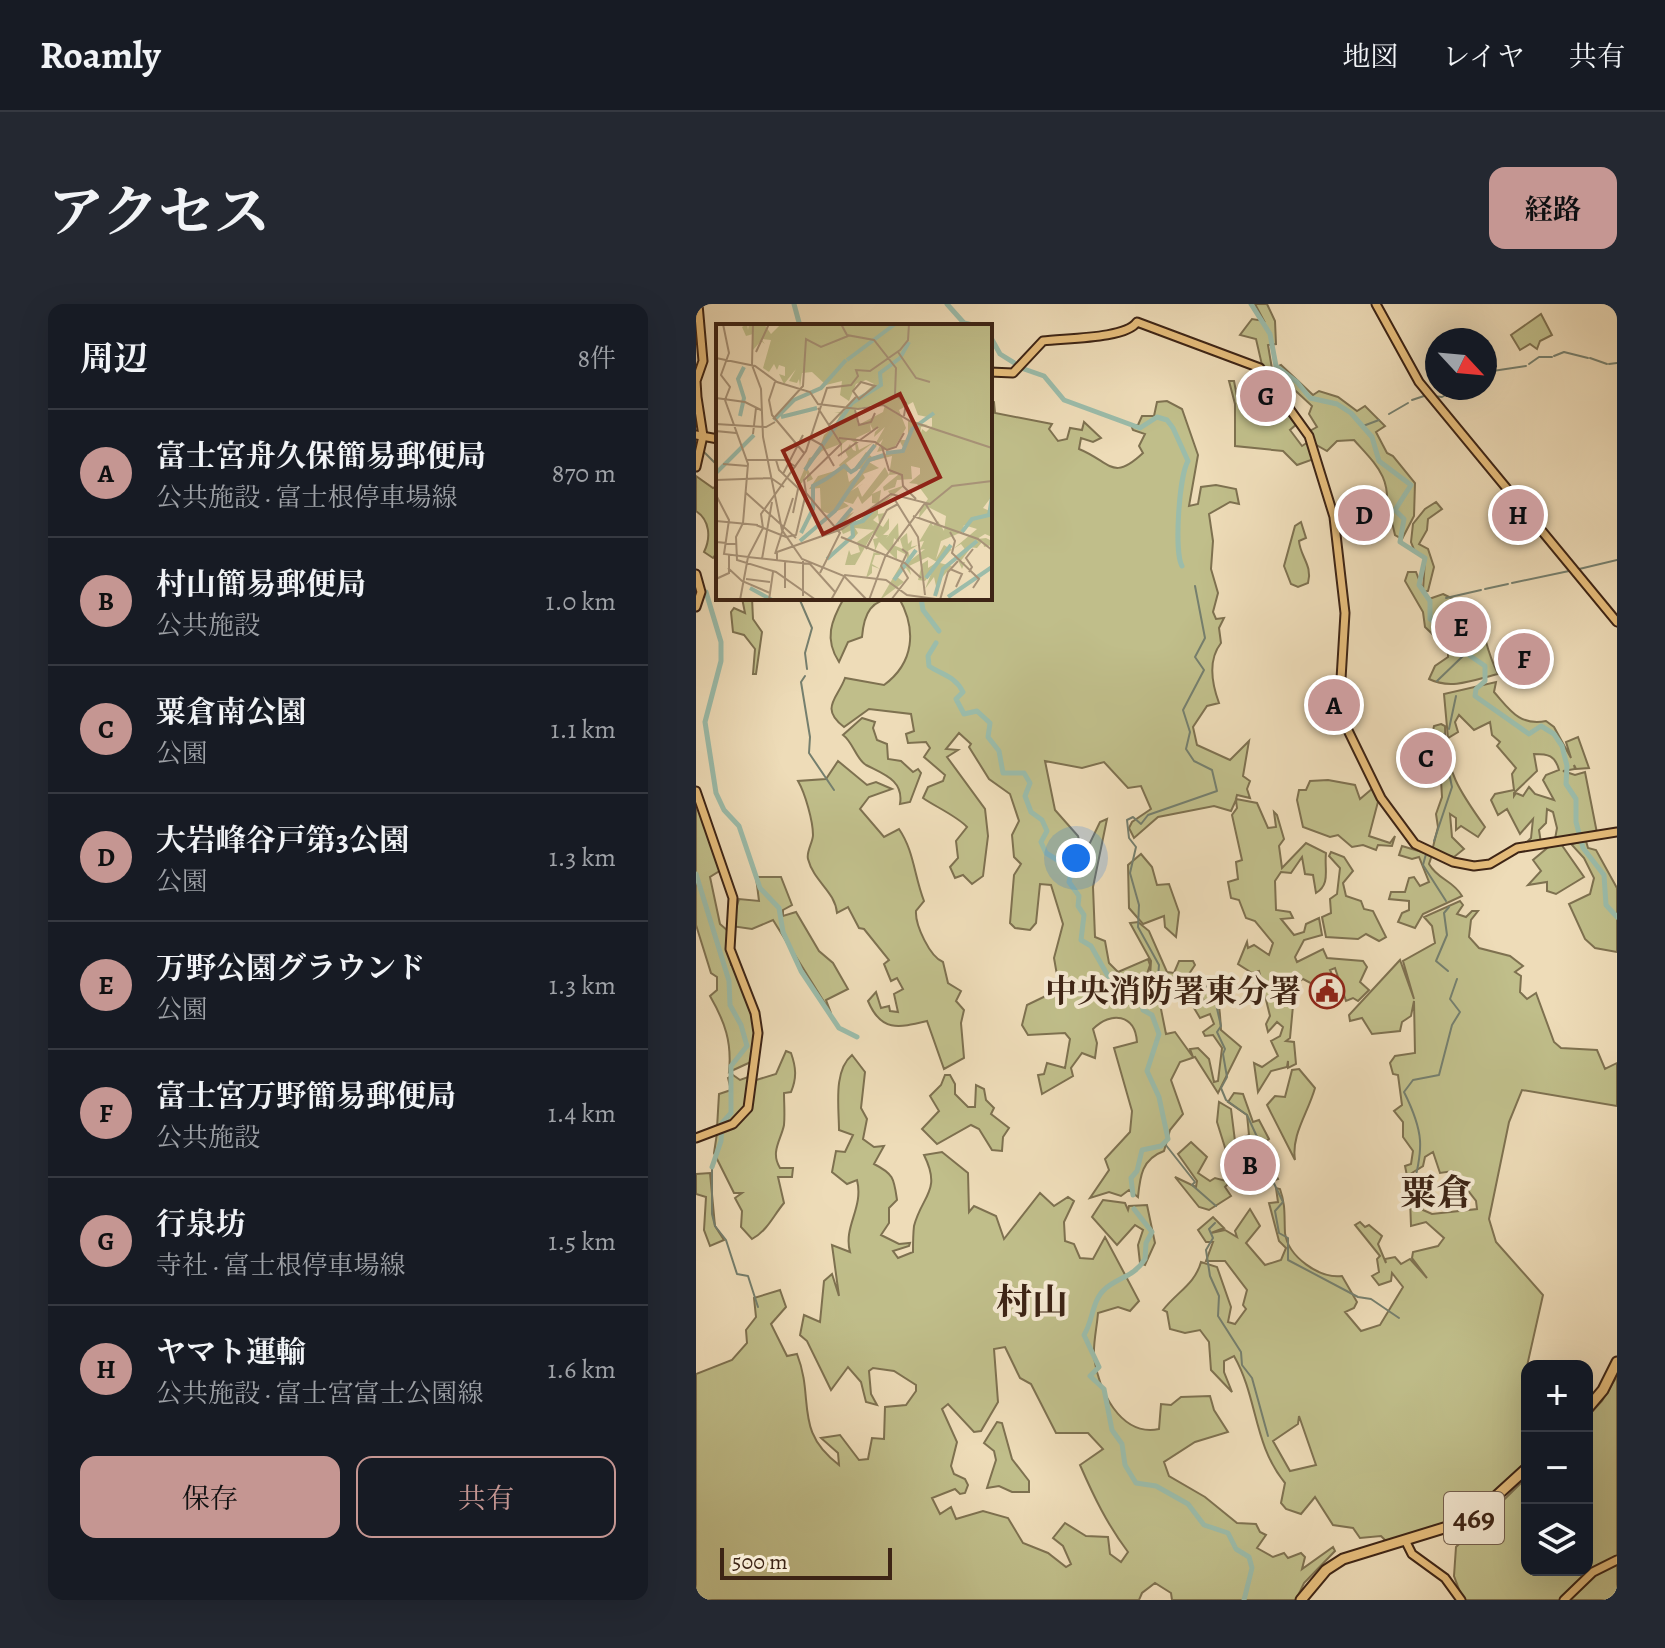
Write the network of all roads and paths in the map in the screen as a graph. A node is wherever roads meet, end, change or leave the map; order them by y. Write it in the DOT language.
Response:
graph roads {
  1 [pos="698,304"];
  2 [pos="1376,304"];
  3 [pos="992,372"];
  4 [pos="700,436"];
  5 [pos="696,467"];
  6 [pos="696,574"];
  7 [pos="696,607"];
  8 [pos="1617,622"];
  9 [pos="696,791"];
  10 [pos="1617,832"];
  11 [pos="696,1138"];
  12 [pos="1617,1362"];
  13 [pos="1593,1402"];
  14 [pos="1521,1473"];
  15 [pos="1405,1540"];
  16 [pos="1617,1560"];
  17 [pos="1301,1600"];
  18 [pos="1461,1600"];
  19 [pos="1564,1600"];
  1 -- 4 [label="main road"];
  2 -- 8 [label="main road"];
  3 -- 10 [label="main road"];
  4 -- 5 [label="main road"];
  6 -- 7 [label="main road"];
  9 -- 11 [label="main road"];
  12 -- 13 [label="highway"];
  14 -- 15 [label="highway, 469"];
  15 -- 17 [label="highway, 469"];
  15 -- 18 [label="main road"];
  16 -- 19 [label="main road"];
}
